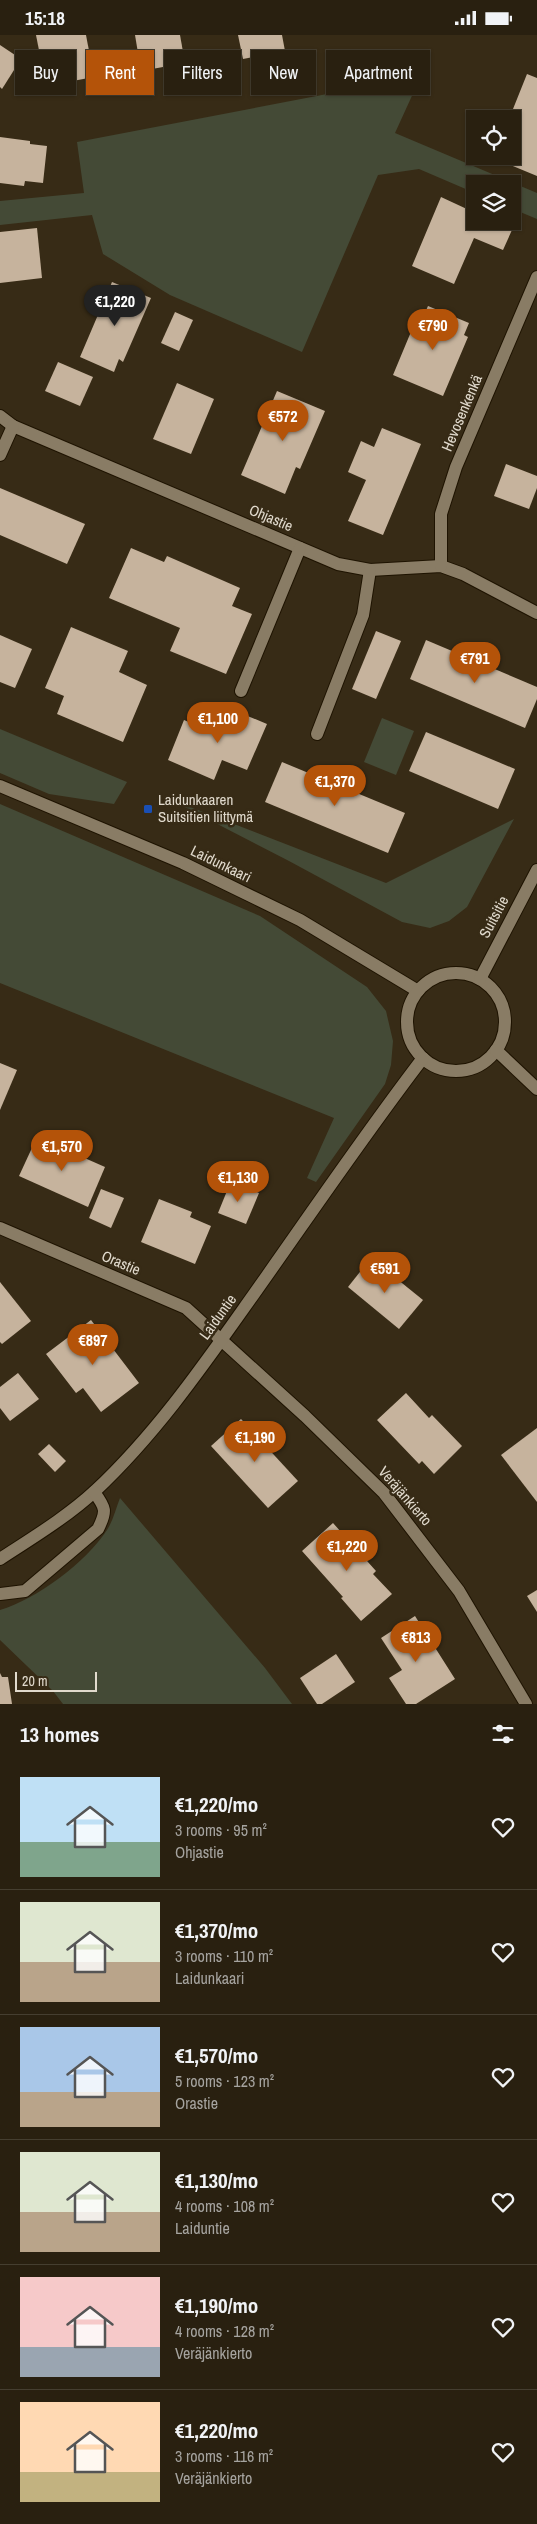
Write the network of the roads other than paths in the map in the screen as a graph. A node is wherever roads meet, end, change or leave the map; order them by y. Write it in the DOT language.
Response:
graph roads {
  1 [pos="537,277"];
  2 [pos="0,416"];
  3 [pos="13,426"];
  4 [pos="0,455"];
  5 [pos="300,548"];
  6 [pos="441,566"];
  7 [pos="370,570"];
  8 [pos="537,613"];
  9 [pos="241,691"];
  10 [pos="317,734"];
  11 [pos="0,786"];
  12 [pos="537,870"];
  13 [pos="480,979"];
  14 [pos="418,991"];
  15 [pos="496,1050"];
  16 [pos="423,1058"];
  17 [pos="537,1089"];
  18 [pos="0,1228"];
  19 [pos="221,1341"];
  20 [pos="94,1492"];
  21 [pos="0,1559"];
  22 [pos="0,1594"];
  23 [pos="526,1704"];
  1 -- 6 [label="street, Hevosenkenkä"];
  2 -- 3 [label="street, Ohjastie"];
  3 -- 4 [label="street"];
  3 -- 5 [label="street, Ohjastie"];
  5 -- 7 [label="street, Ohjastie"];
  5 -- 9 [label="street"];
  6 -- 7 [label="street, Ohjastie"];
  6 -- 8 [label="street, Ohjastie"];
  7 -- 10 [label="street"];
  11 -- 14 [label="street, Laidunkaari"];
  12 -- 13 [label="street, Suitsitie"];
  13 -- 14 [label="street"];
  13 -- 15 [label="street"];
  14 -- 16 [label="street"];
  15 -- 16 [label="street"];
  15 -- 17 [label="street"];
  16 -- 19 [label="street, Laiduntie"];
  18 -- 19 [label="street, Orastie"];
  19 -- 20 [label="street, Laiduntie"];
  19 -- 23 [label="street, Veräjänkierto"];
  20 -- 21 [label="street, Laiduntie"];
  20 -- 22 [label="street"];
}
